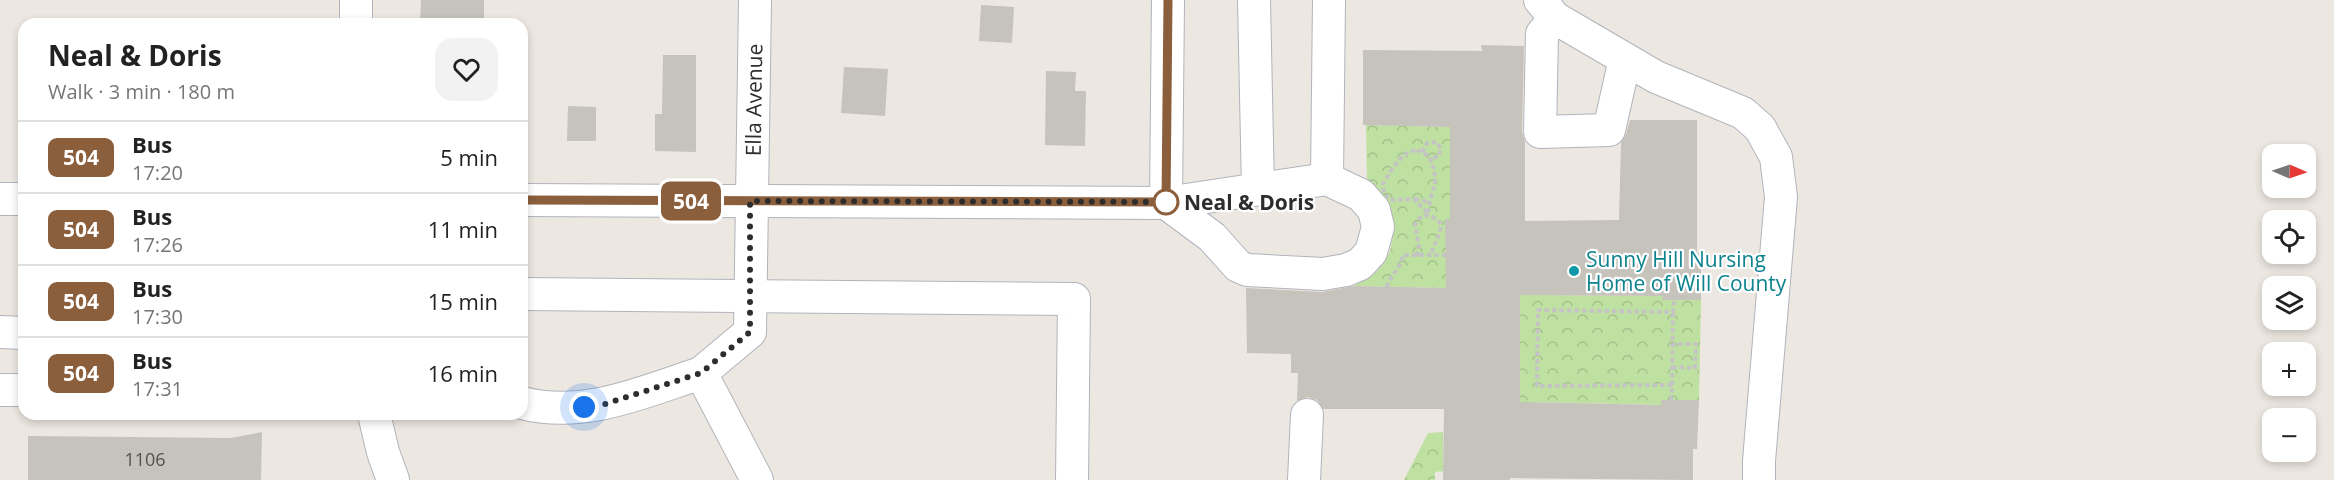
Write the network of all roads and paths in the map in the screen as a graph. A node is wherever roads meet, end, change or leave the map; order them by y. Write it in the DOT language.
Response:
graph roads {
  1 [pos="356,0"];
  2 [pos="755,0"];
  3 [pos="1168,0"];
  4 [pos="1254,0"];
  5 [pos="1329,0"];
  6 [pos="1547,9"];
  7 [pos="356,18"];
  8 [pos="1625,59"];
  9 [pos="1422,152"];
  10 [pos="1431,158"];
  11 [pos="1327,179"];
  12 [pos="1246,191"];
  13 [pos="0,199"];
  14 [pos="18,199"];
  15 [pos="1414,199"];
  16 [pos="528,201"];
  17 [pos="750,201"];
  18 [pos="1166,202"];
  19 [pos="1429,202"];
  20 [pos="1428,214"];
  21 [pos="1212,237"];
  22 [pos="1431,255"];
  23 [pos="1446,255"];
  24 [pos="1417,256"];
  25 [pos="1387,287"];
  26 [pos="528,294"];
  27 [pos="750,295"];
  28 [pos="1674,300"];
  29 [pos="1673,312"];
  30 [pos="0,332"];
  31 [pos="18,333"];
  32 [pos="1673,344"];
  33 [pos="1672,368"];
  34 [pos="1695,368"];
  35 [pos="1701,370"];
  36 [pos="701,373"];
  37 [pos="1672,385"];
  38 [pos="0,390"];
  39 [pos="18,390"];
  40 [pos="1671,400"];
  41 [pos="528,404"];
  42 [pos="1307,415"];
  43 [pos="375,420"];
  44 [pos="393,480"];
  45 [pos="757,480"];
  46 [pos="1072,480"];
  47 [pos="1304,480"];
  48 [pos="1759,480"];
  1 -- 7 [label="street"];
  2 -- 17 [label="street, Ella Avenue"];
  3 -- 18 [label="street"];
  4 -- 12 [label="street"];
  5 -- 11 [label="street"];
  6 -- 8 [label="street"];
  6 -- 8 [label="street"];
  8 -- 48 [label="street"];
  9 -- 10 [label="path"];
  9 -- 10 [label="path"];
  9 -- 15 [label="path"];
  10 -- 19 [label="path"];
  11 -- 12 [label="street"];
  11 -- 21 [label="street"];
  12 -- 18 [label="street"];
  12 -- 21 [label="street"];
  13 -- 14 [label="street"];
  15 -- 19 [label="path"];
  15 -- 20 [label="path"];
  16 -- 17 [label="street"];
  17 -- 18 [label="street"];
  17 -- 27 [label="street, Ella Avenue"];
  18 -- 21 [label="street"];
  19 -- 20 [label="path"];
  20 -- 22 [label="path"];
  20 -- 24 [label="path"];
  22 -- 23 [label="path"];
  22 -- 24 [label="path"];
  24 -- 25 [label="path"];
  26 -- 27 [label="street"];
  27 -- 36 [label="street, Ella Avenue"];
  27 -- 46 [label="street"];
  28 -- 29 [label="path"];
  29 -- 32 [label="path"];
  29 -- 37 [label="path"];
  30 -- 31 [label="street"];
  32 -- 33 [label="path"];
  32 -- 34 [label="path"];
  33 -- 34 [label="path"];
  33 -- 37 [label="path"];
  34 -- 35 [label="path"];
  36 -- 41 [label="street"];
  36 -- 45 [label="street"];
  37 -- 40 [label="path"];
  38 -- 39 [label="street"];
  42 -- 47 [label="street"];
  43 -- 44 [label="street"];
}
